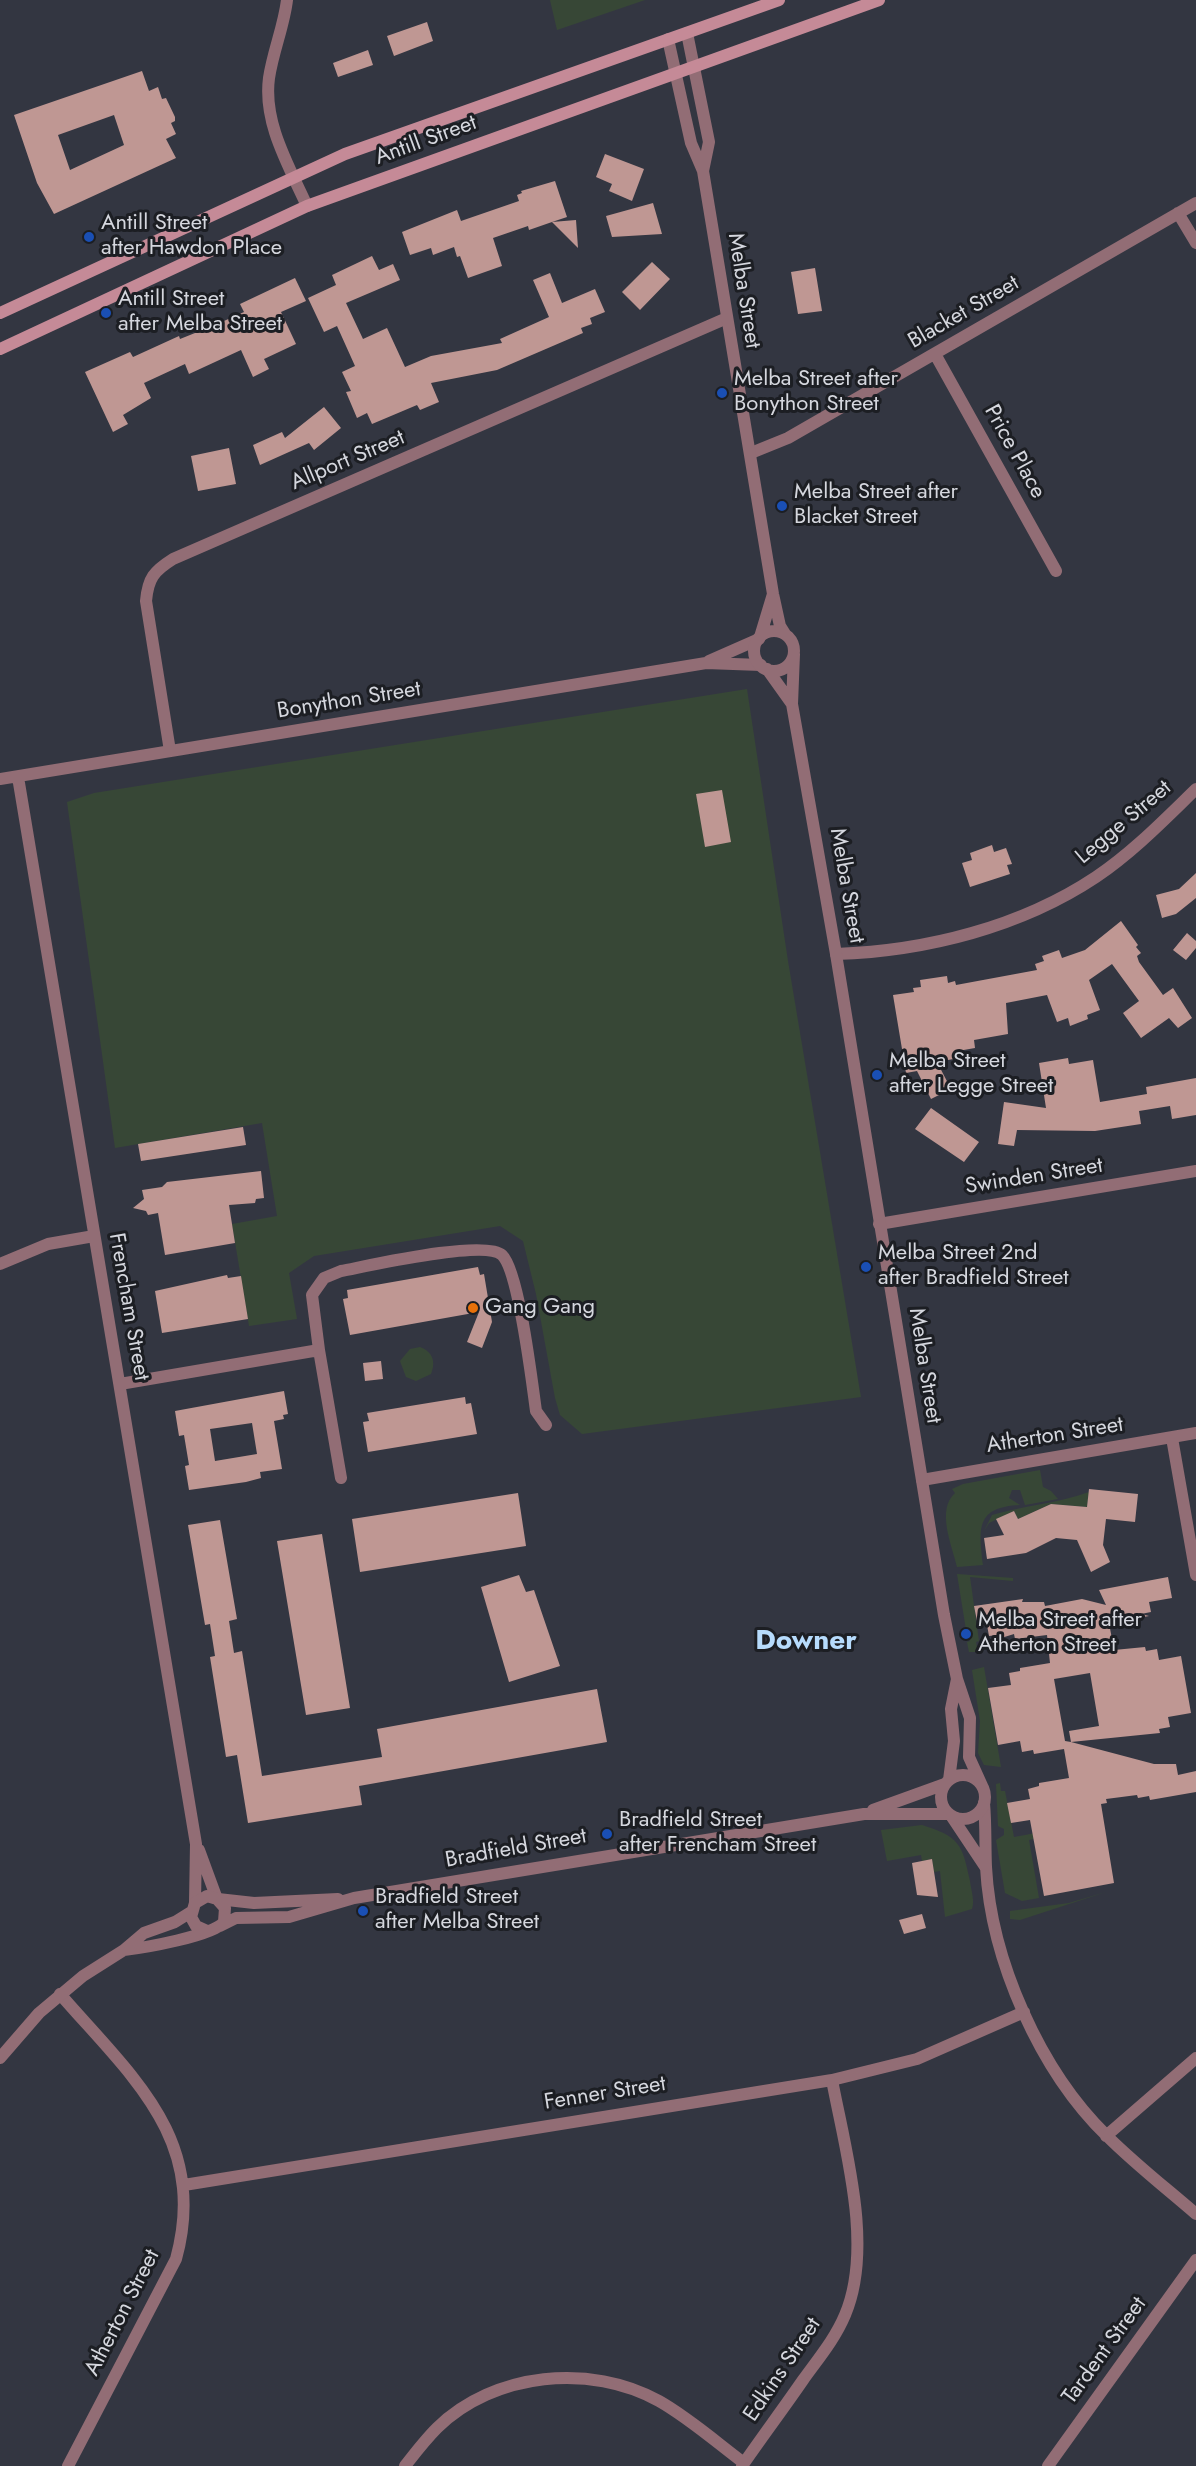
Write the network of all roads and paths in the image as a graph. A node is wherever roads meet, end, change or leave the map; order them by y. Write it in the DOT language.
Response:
graph roads {
  1 [pos="287,0"];
  2 [pos="779,0"];
  3 [pos="879,0"];
  4 [pos="687,33"];
  5 [pos="668,39"];
  6 [pos="693,67"];
  7 [pos="676,73"];
  8 [pos="703,171"];
  9 [pos="294,176"];
  10 [pos="1196,203"];
  11 [pos="307,206"];
  12 [pos="1178,213"];
  13 [pos="1196,243"];
  14 [pos="0,313"];
  15 [pos="727,318"];
  16 [pos="0,349"];
  17 [pos="935,354"];
  18 [pos="751,453"];
  19 [pos="1056,571"];
  20 [pos="773,594"];
  21 [pos="785,634"];
  22 [pos="759,638"];
  23 [pos="794,654"];
  24 [pos="705,663"];
  25 [pos="764,667"];
  26 [pos="792,704"];
  27 [pos="170,752"];
  28 [pos="18,777"];
  29 [pos="0,778"];
  30 [pos="1193,798"];
  31 [pos="836,954"];
  32 [pos="1196,1171"];
  33 [pos="879,1224"];
  34 [pos="94,1236"];
  35 [pos="0,1264"];
  36 [pos="319,1350"];
  37 [pos="120,1384"];
  38 [pos="546,1425"];
  39 [pos="1196,1434"];
  40 [pos="1172,1438"];
  41 [pos="341,1478"];
  42 [pos="922,1480"];
  43 [pos="1196,1575"];
  44 [pos="957,1679"];
  45 [pos="947,1782"];
  46 [pos="983,1788"];
  47 [pos="984,1803"];
  48 [pos="864,1814"];
  49 [pos="950,1815"];
  50 [pos="196,1844"];
  51 [pos="986,1868"];
  52 [pos="354,1898"];
  53 [pos="218,1899"];
  54 [pos="193,1907"];
  55 [pos="220,1926"];
  56 [pos="207,1931"];
  57 [pos="124,1950"];
  58 [pos="60,1994"];
  59 [pos="1024,2012"];
  60 [pos="0,2058"];
  61 [pos="1196,2058"];
  62 [pos="832,2079"];
  63 [pos="1106,2136"];
  64 [pos="184,2185"];
  65 [pos="1196,2214"];
  66 [pos="1196,2260"];
  67 [pos="743,2464"];
  68 [pos="68,2466"];
  69 [pos="405,2466"];
  70 [pos="1048,2466"];
  1 -- 9 [label="street"];
  2 -- 4 [label="main road, Antill Street"];
  3 -- 6 [label="main road, Antill Street"];
  4 -- 5 [label="main road, Antill Street"];
  4 -- 6 [label="street, Melba Street"];
  5 -- 7 [label="street, Melba Street"];
  5 -- 9 [label="main road, Antill Street"];
  6 -- 7 [label="main road, Antill Street"];
  6 -- 8 [label="street, Melba Street"];
  7 -- 8 [label="street, Melba Street"];
  7 -- 11 [label="main road, Antill Street"];
  8 -- 15 [label="street, Melba Street"];
  9 -- 11 [label="street"];
  9 -- 14 [label="main road, Antill Street"];
  10 -- 12 [label="street, Blacket Street"];
  11 -- 16 [label="main road, Antill Street"];
  12 -- 13 [label="street"];
  12 -- 17 [label="street, Blacket Street"];
  15 -- 18 [label="street, Melba Street"];
  15 -- 27 [label="street, Allport Street"];
  17 -- 18 [label="street, Blacket Street"];
  17 -- 19 [label="street, Price Place"];
  18 -- 20 [label="street, Melba Street"];
  20 -- 21 [label="street, Melba Street"];
  20 -- 22 [label="street, Melba Street"];
  21 -- 22 [label="street"];
  21 -- 23 [label="street"];
  22 -- 24 [label="street, Bonython Street"];
  22 -- 25 [label="street"];
  23 -- 25 [label="street"];
  23 -- 26 [label="street, Melba Street"];
  24 -- 25 [label="street, Bonython Street"];
  24 -- 27 [label="street, Bonython Street"];
  25 -- 26 [label="street, Melba Street"];
  26 -- 31 [label="street, Melba Street"];
  27 -- 28 [label="street, Bonython Street"];
  28 -- 29 [label="street, Bonython Street"];
  28 -- 34 [label="street, Frencham Street"];
  30 -- 31 [label="street, Legge Street"];
  31 -- 33 [label="street, Melba Street"];
  32 -- 33 [label="street, Swinden Street"];
  33 -- 42 [label="street, Melba Street"];
  34 -- 35 [label="street"];
  34 -- 37 [label="street, Frencham Street"];
  36 -- 37 [label="street"];
  36 -- 38 [label="street"];
  36 -- 41 [label="street"];
  37 -- 50 [label="street, Frencham Street"];
  39 -- 40 [label="street, Atherton Street"];
  40 -- 42 [label="street, Atherton Street"];
  40 -- 43 [label="street"];
  42 -- 44 [label="street, Melba Street"];
  44 -- 45 [label="street, Melba Street"];
  44 -- 46 [label="street, Melba Street"];
  45 -- 46 [label="street"];
  45 -- 48 [label="street, Bradfield Street"];
  45 -- 49 [label="street"];
  46 -- 47 [label="street"];
  47 -- 49 [label="street"];
  47 -- 51 [label="street"];
  48 -- 49 [label="street, Bradfield Street"];
  48 -- 52 [label="street, Bradfield Street"];
  49 -- 51 [label="street"];
  50 -- 53 [label="street, Frencham Street"];
  50 -- 54 [label="street, Frencham Street"];
  51 -- 59 [label="street"];
  52 -- 53 [label="street, Bradfield Street"];
  52 -- 55 [label="street, Bradfield Street"];
  53 -- 54 [label="street"];
  53 -- 55 [label="street"];
  54 -- 56 [label="street"];
  54 -- 57 [label="street"];
  55 -- 56 [label="street"];
  56 -- 57 [label="street"];
  57 -- 58 [label="street"];
  58 -- 60 [label="street"];
  58 -- 64 [label="street, Atherton Street"];
  59 -- 62 [label="street, Fenner Street"];
  59 -- 63 [label="street"];
  61 -- 63 [label="street"];
  62 -- 64 [label="street, Fenner Street"];
  62 -- 67 [label="street, Edkins Street"];
  63 -- 65 [label="street"];
  64 -- 68 [label="street, Atherton Street"];
  66 -- 70 [label="street, Tardent Street"];
  67 -- 69 [label="street"];
}
